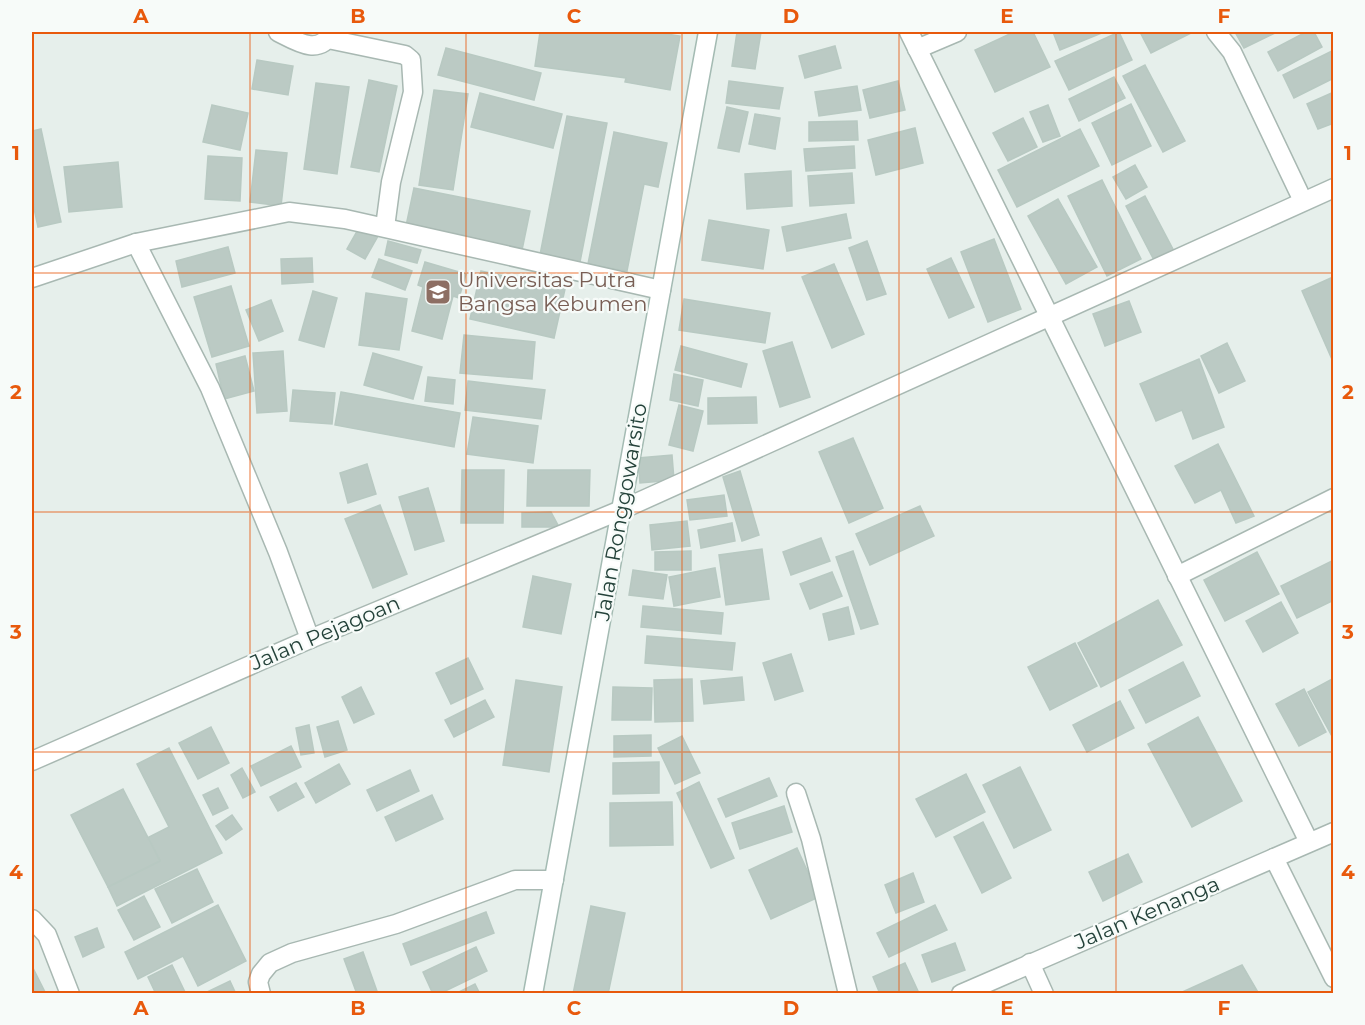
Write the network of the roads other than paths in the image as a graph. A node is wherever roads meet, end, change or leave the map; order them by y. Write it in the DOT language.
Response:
graph roads {
  1 [pos="278,32"];
  2 [pos="708,32"];
  3 [pos="909,32"];
  4 [pos="957,32"];
  5 [pos="1216,32"];
  6 [pos="330,35"];
  7 [pos="917,49"];
  8 [pos="1334,188"];
  9 [pos="1303,201"];
  10 [pos="385,227"];
  11 [pos="136,243"];
  12 [pos="32,278"];
  13 [pos="661,290"];
  14 [pos="1049,317"];
  15 [pos="1334,498"];
  16 [pos="621,510"];
  17 [pos="1177,576"];
  18 [pos="310,639"];
  19 [pos="32,761"];
  20 [pos="796,793"];
  21 [pos="1334,832"];
  22 [pos="1309,842"];
  23 [pos="1274,858"];
  24 [pos="554,880"];
  25 [pos="32,919"];
  26 [pos="1030,963"];
  27 [pos="1334,978"];
  28 [pos="70,993"];
  29 [pos="261,993"];
  30 [pos="533,993"];
  31 [pos="848,993"];
  32 [pos="961,993"];
  33 [pos="1044,993"];
  1 -- 6 [label="street"];
  2 -- 13 [label="street, Jalan Ronggowarsito"];
  3 -- 7 [label="street"];
  4 -- 7 [label="street"];
  5 -- 9 [label="street"];
  6 -- 10 [label="street"];
  7 -- 14 [label="street"];
  8 -- 9 [label="street, Jalan Pejagoan"];
  9 -- 14 [label="street, Jalan Pejagoan"];
  10 -- 11 [label="street"];
  10 -- 13 [label="street"];
  11 -- 12 [label="street"];
  11 -- 18 [label="street"];
  13 -- 16 [label="street, Jalan Ronggowarsito"];
  14 -- 16 [label="street, Jalan Pejagoan"];
  14 -- 17 [label="street"];
  15 -- 17 [label="street"];
  16 -- 18 [label="street, Jalan Pejagoan"];
  16 -- 24 [label="street, Jalan Ronggowarsito"];
  17 -- 22 [label="street"];
  18 -- 19 [label="street, Jalan Pejagoan"];
  20 -- 31 [label="street"];
  21 -- 22 [label="street, Jalan Kenanga"];
  22 -- 23 [label="street, Jalan Kenanga"];
  23 -- 26 [label="street, Jalan Kenanga"];
  23 -- 27 [label="street"];
  24 -- 29 [label="street"];
  24 -- 30 [label="street, Jalan Ronggowarsito"];
  25 -- 28 [label="street"];
  26 -- 32 [label="street, Jalan Kenanga"];
  26 -- 33 [label="street"];
}
